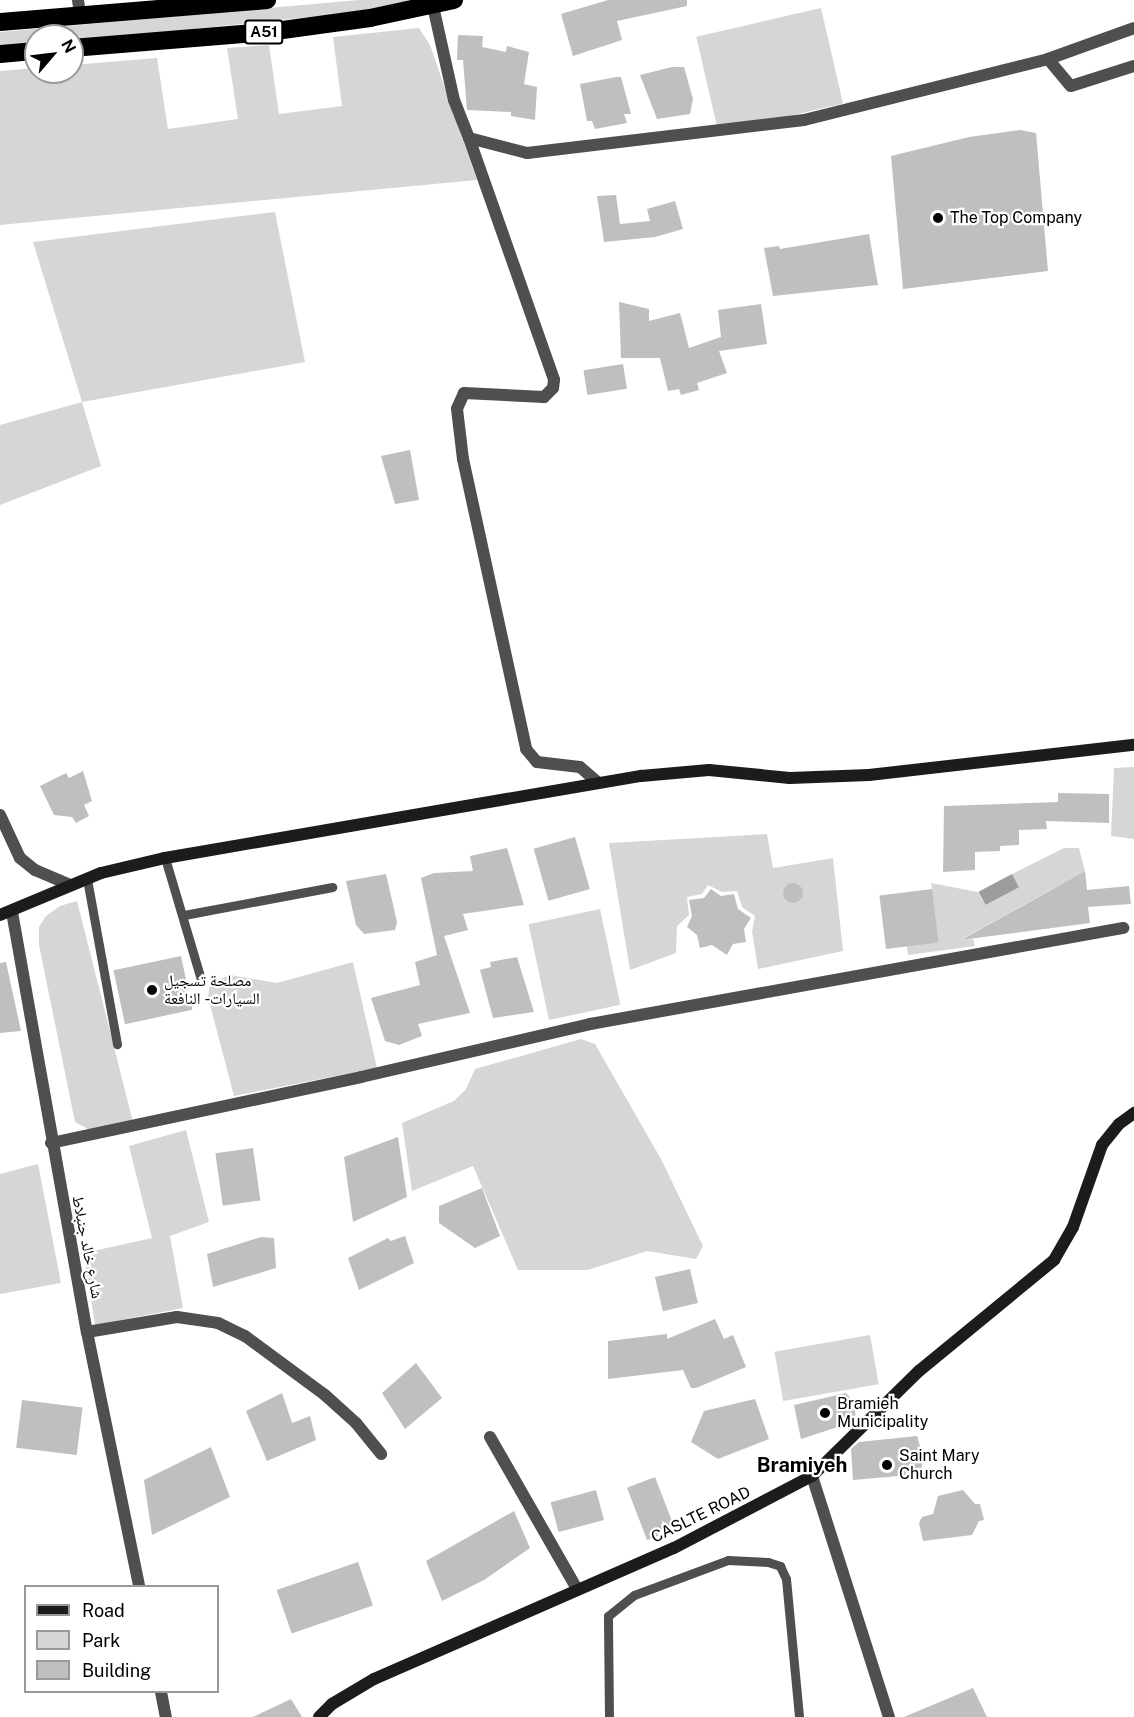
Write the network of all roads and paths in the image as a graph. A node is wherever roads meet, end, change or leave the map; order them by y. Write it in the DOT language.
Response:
graph roads {
  1 [pos="267,0"];
  2 [pos="454,0"];
  3 [pos="433,6"];
  4 [pos="79,8"];
  5 [pos="0,22"];
  6 [pos="1134,28"];
  7 [pos="84,47"];
  8 [pos="24,52"];
  9 [pos="0,54"];
  10 [pos="1048,58"];
  11 [pos="1134,66"];
  12 [pos="469,138"];
  13 [pos="1134,745"];
  14 [pos="597,782"];
  15 [pos="0,815"];
  16 [pos="165,858"];
  17 [pos="87,879"];
  18 [pos="71,885"];
  19 [pos="332,886"];
  20 [pos="6,913"];
  21 [pos="184,915"];
  22 [pos="1123,928"];
  23 [pos="202,983"];
  24 [pos="117,1044"];
  25 [pos="1134,1113"];
  26 [pos="51,1143"];
  27 [pos="87,1332"];
  28 [pos="490,1437"];
  29 [pos="381,1454"];
  30 [pos="812,1476"];
  31 [pos="139,1585"];
  32 [pos="577,1589"];
  33 [pos="161,1693"];
  34 [pos="166,1717"];
  35 [pos="319,1717"];
  36 [pos="609,1717"];
  37 [pos="799,1717"];
  38 [pos="889,1717"];
  1 -- 4 [label="highway, A51"];
  2 -- 3 [label="highway, A51"];
  3 -- 7 [label="highway, A51"];
  3 -- 12 [label="street"];
  4 -- 5 [label="highway, A51"];
  6 -- 10 [label="street"];
  8 -- 9 [label="highway"];
  10 -- 11 [label="street"];
  10 -- 12 [label="street"];
  12 -- 14 [label="street"];
  13 -- 14 [label="main road"];
  14 -- 16 [label="main road"];
  15 -- 18 [label="street"];
  16 -- 17 [label="main road"];
  16 -- 21 [label="lane"];
  17 -- 18 [label="main road"];
  17 -- 24 [label="lane"];
  18 -- 20 [label="main road"];
  19 -- 21 [label="lane"];
  20 -- 26 [label="street, شارع خالد جنبلاط"];
  21 -- 23 [label="lane"];
  22 -- 26 [label="street"];
  25 -- 30 [label="main road, CASLTE ROAD"];
  26 -- 27 [label="street, شارع خالد جنبلاط"];
  27 -- 29 [label="street"];
  27 -- 31 [label="street, شارع خالد جنبلاط"];
  28 -- 32 [label="street"];
  30 -- 32 [label="main road, CASLTE ROAD"];
  30 -- 38 [label="street"];
  32 -- 35 [label="main road, CASLTE ROAD"];
  33 -- 34 [label="street"];
  36 -- 37 [label="lane"];
}
